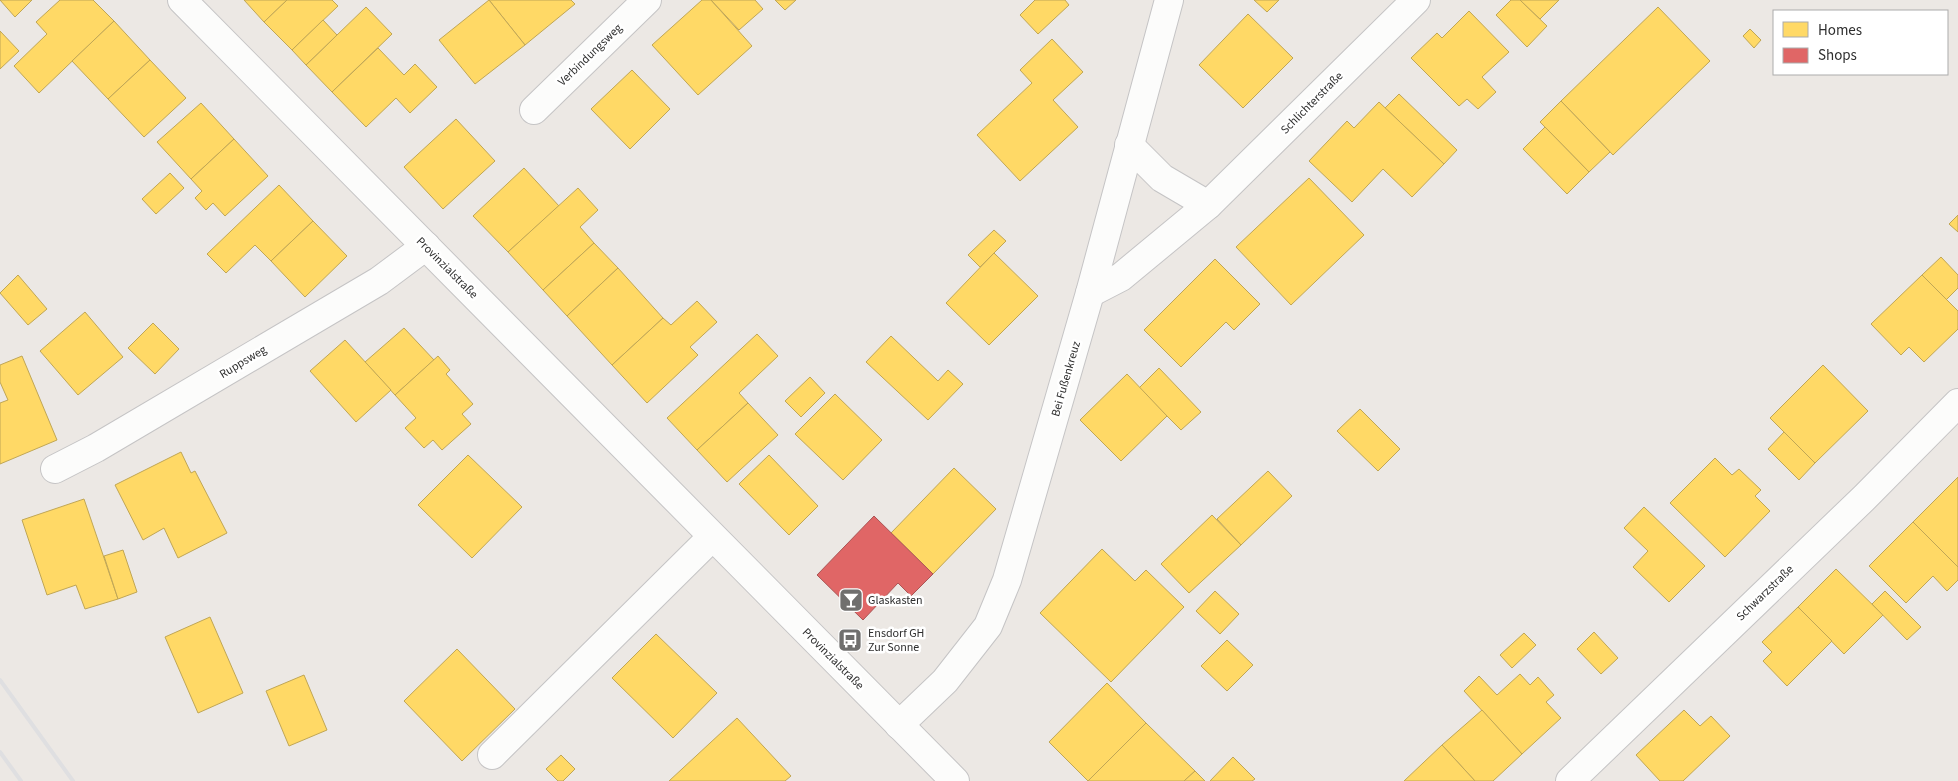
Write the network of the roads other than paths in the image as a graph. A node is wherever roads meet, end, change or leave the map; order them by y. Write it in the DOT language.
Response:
graph roads {
  1 [pos="182,0"];
  2 [pos="647,0"];
  3 [pos="1169,0"];
  4 [pos="1416,0"];
  5 [pos="534,110"];
  6 [pos="1129,145"];
  7 [pos="1208,205"];
  8 [pos="426,246"];
  9 [pos="1090,294"];
  10 [pos="1958,403"];
  11 [pos="55,469"];
  12 [pos="712,537"];
  13 [pos="899,725"];
  14 [pos="492,755"];
  15 [pos="955,781"];
  16 [pos="1570,781"];
  1 -- 8 [label="street, Provinzialstraße"];
  2 -- 5 [label="street, Verbindungsweg"];
  3 -- 6 [label="street, Bei Fußenkreuz"];
  4 -- 7 [label="street, Schlichterstraße"];
  6 -- 7 [label="street"];
  6 -- 9 [label="street, Bei Fußenkreuz"];
  7 -- 9 [label="street, Schlichterstraße"];
  8 -- 11 [label="street, Ruppsweg"];
  8 -- 12 [label="street, Provinzialstraße"];
  9 -- 13 [label="street, Bei Fußenkreuz"];
  10 -- 16 [label="street, Schwarzstraße"];
  12 -- 13 [label="street, Provinzialstraße"];
  12 -- 14 [label="street"];
  13 -- 15 [label="street, Provinzialstraße"];
}
